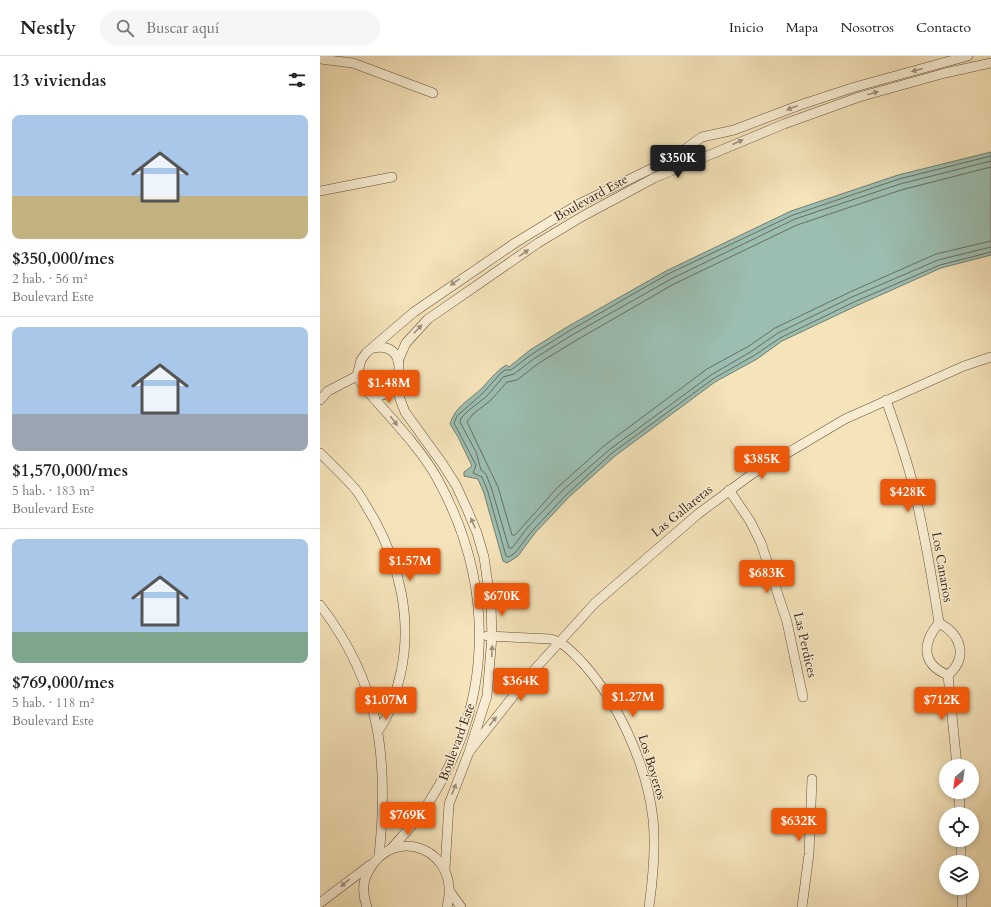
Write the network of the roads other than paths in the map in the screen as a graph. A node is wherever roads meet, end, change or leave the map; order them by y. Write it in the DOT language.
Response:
graph roads {
  1 [pos="968,56"];
  2 [pos="320,59"];
  3 [pos="991,63"];
  4 [pos="855,87"];
  5 [pos="433,94"];
  6 [pos="859,97"];
  7 [pos="715,134"];
  8 [pos="687,147"];
  9 [pos="718,152"];
  10 [pos="698,160"];
  11 [pos="392,177"];
  12 [pos="320,191"];
  13 [pos="577,206"];
  14 [pos="583,216"];
  15 [pos="475,268"];
  16 [pos="482,280"];
  17 [pos="373,348"];
  18 [pos="991,357"];
  19 [pos="398,362"];
  20 [pos="357,376"];
  21 [pos="397,383"];
  22 [pos="324,391"];
  23 [pos="368,392"];
  24 [pos="320,400"];
  25 [pos="886,400"];
  26 [pos="320,453"];
  27 [pos="729,490"];
  28 [pos="320,605"];
  29 [pos="939,623"];
  30 [pos="480,636"];
  31 [pos="492,636"];
  32 [pos="560,641"];
  33 [pos="948,675"];
  34 [pos="804,697"];
  35 [pos="378,730"];
  36 [pos="469,752"];
  37 [pos="956,759"];
  38 [pos="812,779"];
  39 [pos="391,849"];
  40 [pos="379,856"];
  41 [pos="372,864"];
  42 [pos="445,869"];
  43 [pos="451,893"];
  44 [pos="962,895"];
  45 [pos="320,903"];
  46 [pos="367,907"];
  47 [pos="447,907"];
  48 [pos="461,907"];
  49 [pos="649,907"];
  50 [pos="802,907"];
  51 [pos="962,907"];
  1 -- 4 [label="street, Boulevard Este, one-way"];
  2 -- 5 [label="street"];
  6 -- 3 [label="street, Boulevard Este, one-way"];
  4 -- 6 [label="street"];
  4 -- 7 [label="street, Boulevard Este, one-way"];
  9 -- 6 [label="street, Boulevard Este, one-way"];
  7 -- 8 [label="street, Boulevard Este"];
  7 -- 9 [label="street"];
  8 -- 10 [label="street"];
  8 -- 13 [label="street, Boulevard Este"];
  9 -- 10 [label="street, Boulevard Este"];
  10 -- 14 [label="street, Boulevard Este"];
  11 -- 12 [label="street"];
  13 -- 14 [label="street"];
  13 -- 15 [label="street, Boulevard Este"];
  16 -- 14 [label="street, Boulevard Este, one-way"];
  15 -- 16 [label="street"];
  15 -- 17 [label="street, Boulevard Este, one-way"];
  19 -- 16 [label="street, Boulevard Este, one-way"];
  17 -- 19 [label="street"];
  17 -- 20 [label="street"];
  18 -- 25 [label="street, Las Gallaretas"];
  19 -- 21 [label="street"];
  20 -- 22 [label="street"];
  20 -- 23 [label="street"];
  21 -- 23 [label="street"];
  31 -- 21 [label="street, Boulevard Este, one-way"];
  22 -- 24 [label="street"];
  23 -- 30 [label="street, Boulevard Este, one-way"];
  25 -- 27 [label="street, Las Gallaretas"];
  25 -- 29 [label="street, Los Canarios"];
  26 -- 35 [label="street"];
  27 -- 32 [label="street, Las Gallaretas"];
  27 -- 34 [label="street, Las Perdices"];
  28 -- 35 [label="street"];
  29 -- 33 [label="street"];
  29 -- 33 [label="street"];
  30 -- 31 [label="street"];
  30 -- 39 [label="street, Boulevard Este"];
  31 -- 32 [label="street"];
  36 -- 31 [label="street, Boulevard Este, one-way"];
  36 -- 32 [label="street, Las Gallaretas, one-way"];
  32 -- 49 [label="street, Los Boyeros"];
  33 -- 37 [label="street"];
  35 -- 40 [label="street"];
  42 -- 36 [label="street, Boulevard Este, one-way"];
  38 -- 50 [label="street"];
  39 -- 40 [label="street"];
  39 -- 42 [label="street"];
  40 -- 41 [label="street"];
  41 -- 45 [label="street, one-way"];
  41 -- 46 [label="street"];
  42 -- 43 [label="street"];
  43 -- 47 [label="street"];
  43 -- 48 [label="street"];
  44 -- 51 [label="street"];
}
